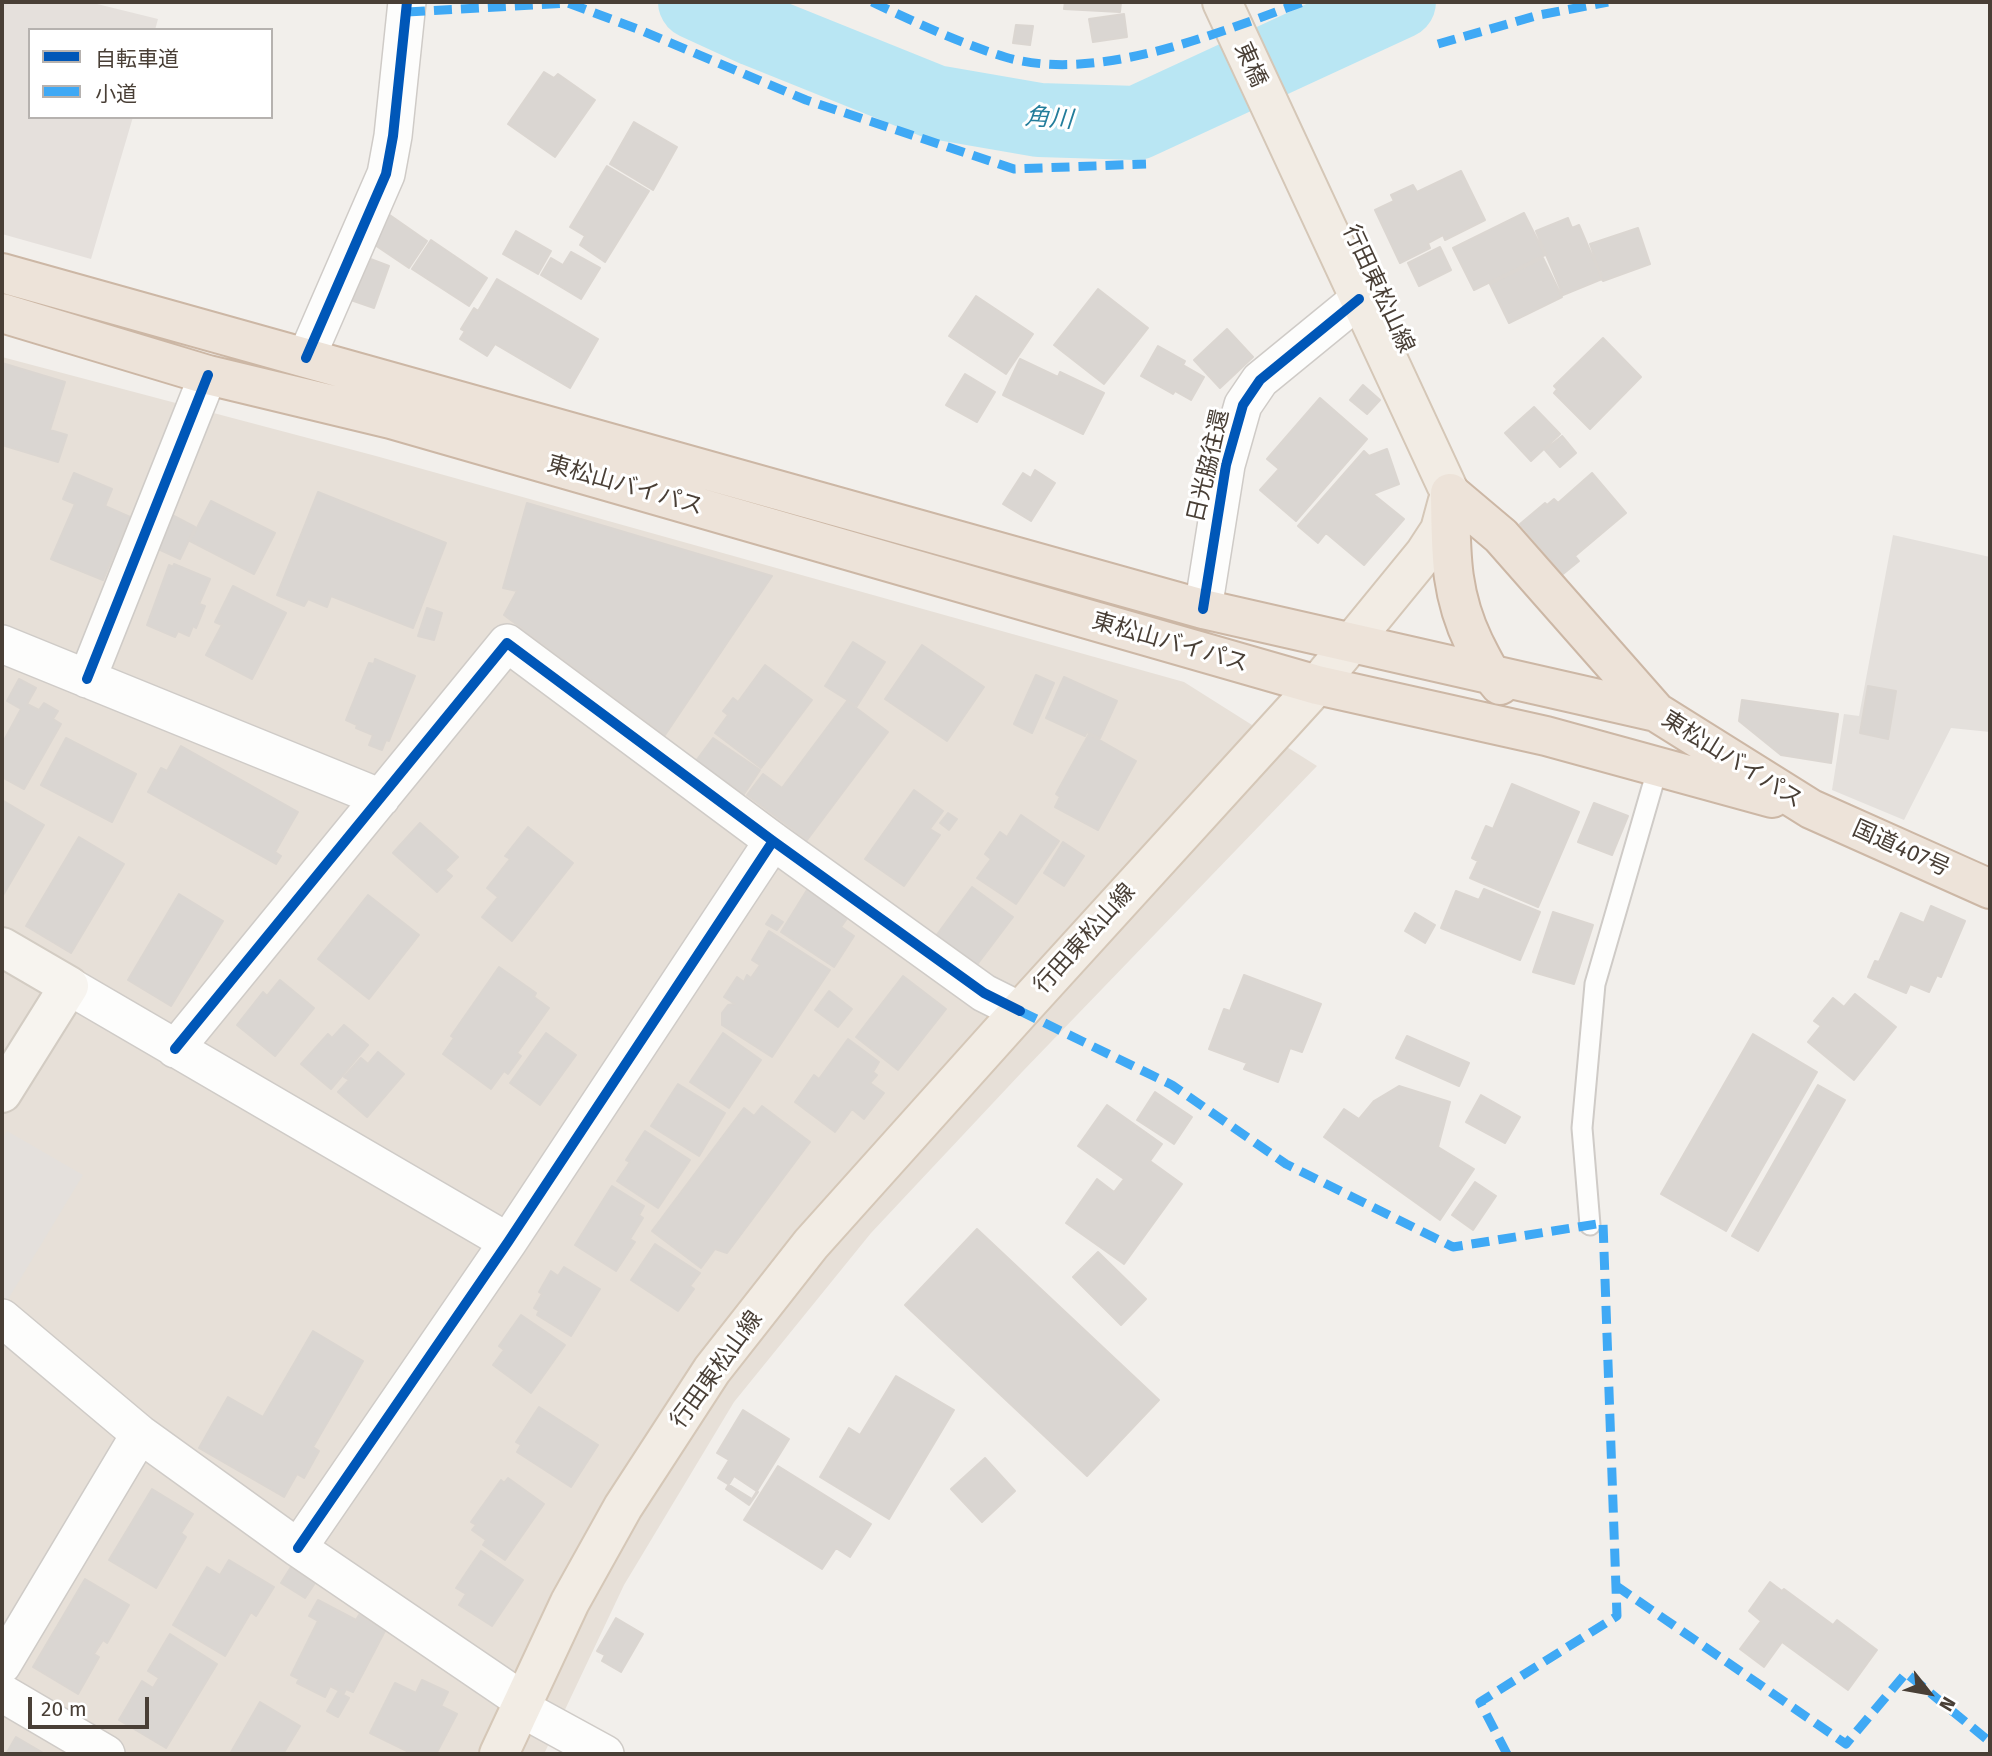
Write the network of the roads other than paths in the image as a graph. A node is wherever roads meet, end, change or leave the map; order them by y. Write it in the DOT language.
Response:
graph roads {
  1 [pos="407,2"];
  2 [pos="1228,14"];
  3 [pos="1267,103"];
  4 [pos="2,273"];
  5 [pos="1359,299"];
  6 [pos="2,313"];
  7 [pos="306,358"];
  8 [pos="208,374"];
  9 [pos="1450,493"];
  10 [pos="1203,609"];
  11 [pos="1350,644"];
  12 [pos="2,645"];
  13 [pos="1488,673"];
  14 [pos="87,679"];
  15 [pos="1317,685"];
  16 [pos="1656,712"];
  17 [pos="1546,736"];
  18 [pos="1658,767"];
  19 [pos="381,798"];
  20 [pos="1811,809"];
  21 [pos="773,841"];
  22 [pos="1990,889"];
  23 [pos="2,947"];
  24 [pos="69,986"];
  25 [pos="1020,1011"];
  26 [pos="175,1049"];
  27 [pos="2,1093"];
  28 [pos="1590,1225"];
  29 [pos="508,1242"];
  30 [pos="2,1318"];
  31 [pos="140,1434"];
  32 [pos="298,1548"];
  33 [pos="2,1665"];
  34 [pos="2,1693"];
  35 [pos="521,1704"];
  36 [pos="106,1754"];
  37 [pos="499,1754"];
  38 [pos="605,1754"];
  1 -- 7 [label="street"];
  2 -- 3 [label="main road, 東橋"];
  3 -- 5 [label="main road, 行田東松山線"];
  4 -- 7 [label="highway, 東松山バイパス"];
  5 -- 9 [label="main road, 行田東松山線"];
  5 -- 10 [label="street, 日光脇往還"];
  6 -- 8 [label="highway, 東松山バイパス"];
  7 -- 10 [label="highway, 東松山バイパス"];
  8 -- 14 [label="street"];
  8 -- 15 [label="highway, 東松山バイパス"];
  9 -- 11 [label="main road, 行田東松山線"];
  9 -- 13 [label="highway"];
  9 -- 16 [label="highway"];
  10 -- 11 [label="highway, 東松山バイパス"];
  11 -- 13 [label="highway, 東松山バイパス"];
  11 -- 15 [label="main road, 行田東松山線"];
  12 -- 14 [label="street"];
  13 -- 16 [label="highway, 東松山バイパス"];
  13 -- 17 [label="highway"];
  14 -- 19 [label="street"];
  15 -- 17 [label="highway, 東松山バイパス"];
  15 -- 25 [label="main road, 行田東松山線"];
  16 -- 20 [label="highway, 東松山バイパス"];
  17 -- 18 [label="highway, 東松山バイパス"];
  18 -- 20 [label="highway, 東松山バイパス"];
  18 -- 28 [label="lane"];
  19 -- 21 [label="street"];
  19 -- 26 [label="street"];
  20 -- 22 [label="highway, 国道407号"];
  21 -- 25 [label="street"];
  21 -- 29 [label="street"];
  23 -- 24 [label="street"];
  24 -- 26 [label="street"];
  24 -- 27 [label="street"];
  25 -- 35 [label="main road, 行田東松山線"];
  26 -- 29 [label="street"];
  29 -- 32 [label="street"];
  30 -- 31 [label="street"];
  31 -- 32 [label="street"];
  31 -- 33 [label="street"];
  32 -- 35 [label="street"];
  34 -- 36 [label="street"];
  35 -- 37 [label="main road, 行田東松山線"];
  35 -- 38 [label="street"];
}
